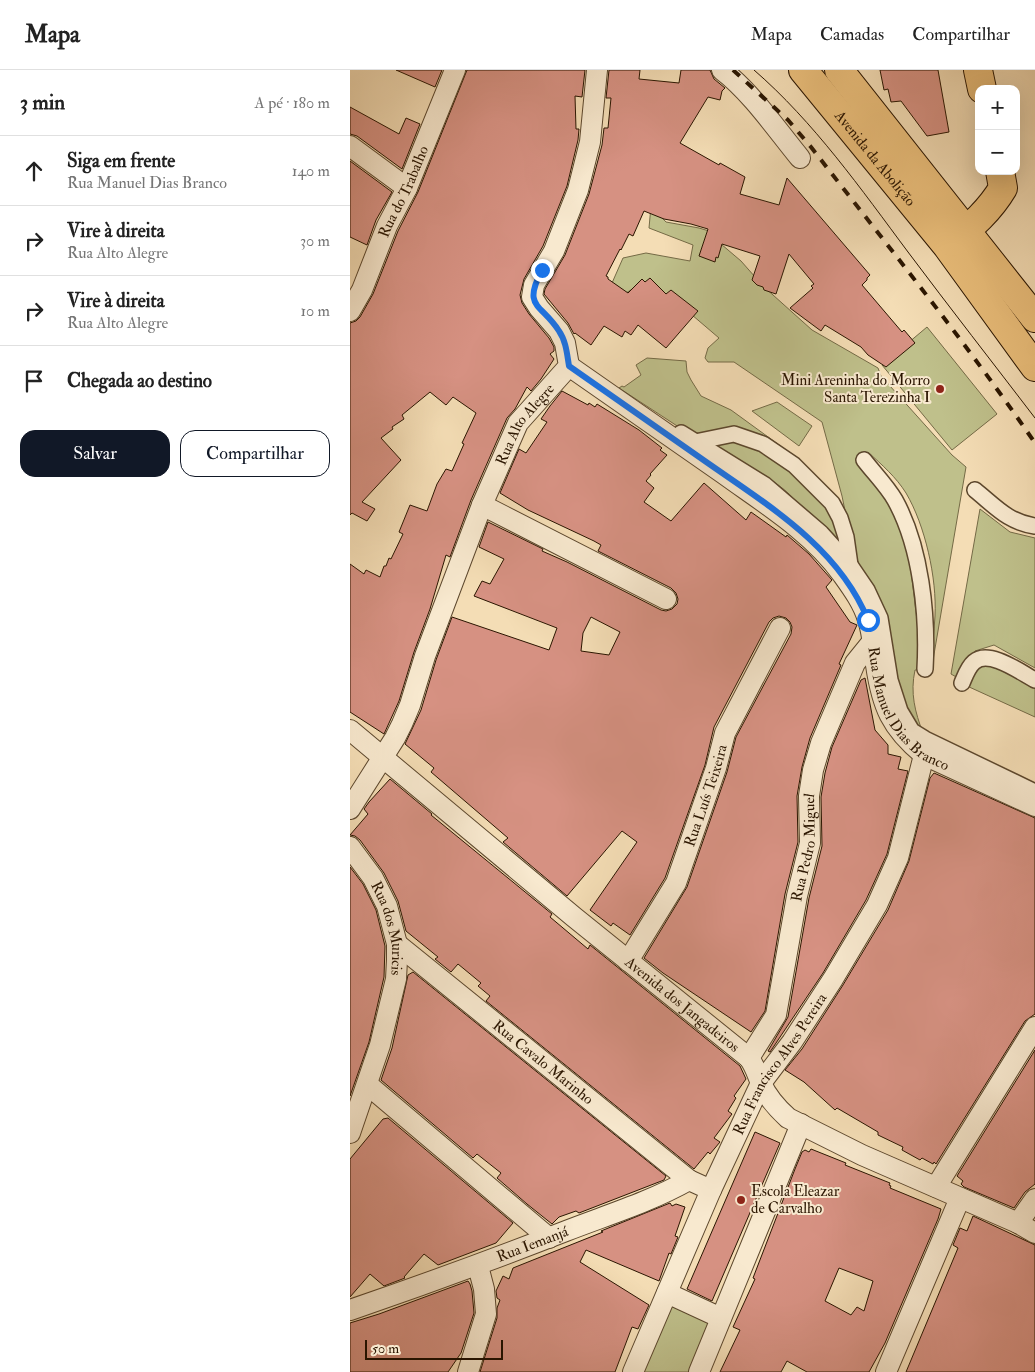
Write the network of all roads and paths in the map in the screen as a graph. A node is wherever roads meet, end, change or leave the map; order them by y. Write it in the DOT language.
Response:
graph roads {
  1 [pos="455,70"];
  2 [pos="597,70"];
  3 [pos="722,70"];
  4 [pos="803,70"];
  5 [pos="838,70"];
  6 [pos="978,70"];
  7 [pos="981,85"];
  8 [pos="350,146"];
  9 [pos="800,158"];
  10 [pos="1001,175"];
  11 [pos="406,188"];
  12 [pos="957,238"];
  13 [pos="350,311"];
  14 [pos="1035,318"];
  15 [pos="569,366"];
  16 [pos="1035,367"];
  17 [pos="618,392"];
  18 [pos="695,442"];
  19 [pos="864,460"];
  20 [pos="976,490"];
  21 [pos="482,505"];
  22 [pos="1035,526"];
  23 [pos="850,565"];
  24 [pos="666,598"];
  25 [pos="780,628"];
  26 [pos="872,642"];
  27 [pos="925,669"];
  28 [pos="1035,680"];
  29 [pos="962,683"];
  30 [pos="350,730"];
  31 [pos="924,755"];
  32 [pos="383,757"];
  33 [pos="1035,792"];
  34 [pos="1035,806"];
  35 [pos="350,808"];
  36 [pos="350,846"];
  37 [pos="396,944"];
  38 [pos="628,961"];
  39 [pos="1035,1027"];
  40 [pos="749,1058"];
  41 [pos="761,1083"];
  42 [pos="368,1085"];
  43 [pos="801,1124"];
  44 [pos="350,1133"];
  45 [pos="689,1180"];
  46 [pos="936,1187"];
  47 [pos="711,1190"];
  48 [pos="960,1198"];
  49 [pos="1035,1199"];
  50 [pos="1026,1228"];
  51 [pos="549,1238"];
  52 [pos="478,1266"];
  53 [pos="667,1293"];
  54 [pos="350,1310"];
  55 [pos="721,1318"];
  56 [pos="468,1372"];
  57 [pos="633,1372"];
  58 [pos="699,1372"];
  59 [pos="886,1372"];
  1 -- 11 [label="street, Rua do Trabalho"];
  2 -- 15 [label="street"];
  3 -- 9 [label="street"];
  4 -- 12 [label="main road, Avenida da Abolição"];
  5 -- 12 [label="main road, Avenida da Abolição"];
  6 -- 7 [label="main road"];
  8 -- 11 [label="street"];
  10 -- 12 [label="main road"];
  11 -- 13 [label="street, Rua do Trabalho"];
  12 -- 14 [label="main road"];
  12 -- 16 [label="main road"];
  15 -- 21 [label="street, Rua Alto Alegre"];
  15 -- 26 [label="street, Rua Manuel Dias Branco"];
  17 -- 18 [label="street"];
  18 -- 23 [label="street"];
  18 -- 23 [label="street"];
  19 -- 27 [label="street"];
  20 -- 22 [label="street"];
  21 -- 24 [label="street"];
  21 -- 32 [label="street, Rua Alto Alegre"];
  23 -- 33 [label="street"];
  25 -- 38 [label="street, Rua Luís Teixeira"];
  26 -- 31 [label="street, Rua Manuel Dias Branco"];
  26 -- 40 [label="street, Rua Pedro Miguel"];
  28 -- 29 [label="street"];
  30 -- 32 [label="street, Avenida dos Jangadeiros"];
  31 -- 34 [label="street, Rua Manuel Dias Branco"];
  31 -- 41 [label="street, Rua Francisco Alves Pereira"];
  32 -- 35 [label="street"];
  32 -- 38 [label="street, Avenida dos Jangadeiros"];
  36 -- 37 [label="street, Rua dos Muricis"];
  37 -- 42 [label="street, Rua dos Muricis"];
  37 -- 45 [label="street, Rua Cavalo Marinho"];
  38 -- 40 [label="street, Avenida dos Jangadeiros"];
  39 -- 46 [label="street"];
  40 -- 41 [label="street, Avenida dos Jangadeiros"];
  41 -- 43 [label="street, Avenida dos Jangadeiros"];
  41 -- 47 [label="street, Rua Francisco Alves Pereira"];
  42 -- 44 [label="street, Rua dos Muricis"];
  42 -- 51 [label="street"];
  43 -- 46 [label="street, Avenida dos Jangadeiros"];
  43 -- 55 [label="street"];
  45 -- 47 [label="street"];
  45 -- 51 [label="street, Rua Iemanjá"];
  46 -- 48 [label="street, Avenida dos Jangadeiros"];
  47 -- 53 [label="street, Rua Francisco Alves Pereira"];
  48 -- 50 [label="street, Avenida dos Jangadeiros"];
  48 -- 59 [label="street"];
  49 -- 50 [label="street"];
  51 -- 52 [label="street, Rua Iemanjá"];
  52 -- 54 [label="street, Rua Iemanjá"];
  52 -- 56 [label="street"];
  53 -- 55 [label="street"];
  53 -- 57 [label="street, Rua Francisco Alves Pereira"];
  55 -- 58 [label="street"];
}
